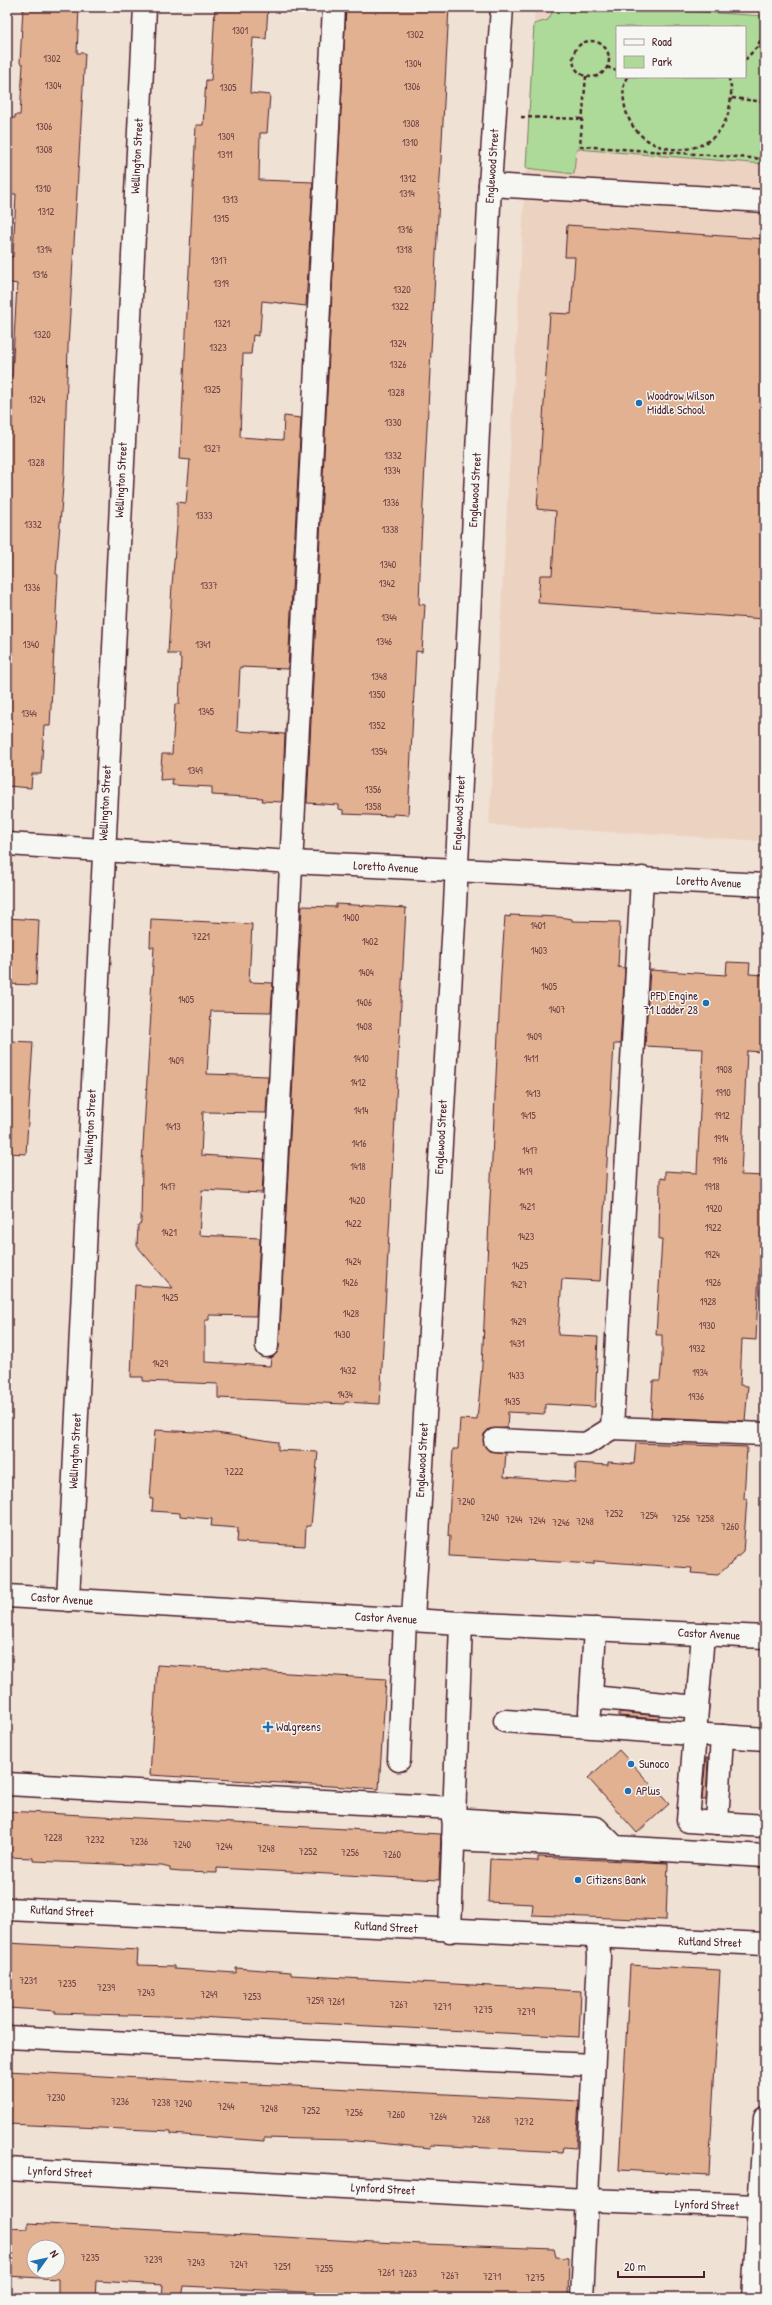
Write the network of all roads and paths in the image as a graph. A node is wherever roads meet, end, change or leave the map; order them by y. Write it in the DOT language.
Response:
graph roads {
  1 [pos="145,7"];
  2 [pos="334,7"];
  3 [pos="502,7"];
  4 [pos="765,31"];
  5 [pos="746,59"];
  6 [pos="607,67"];
  7 [pos="616,71"];
  8 [pos="586,76"];
  9 [pos="626,78"];
  10 [pos="728,78"];
  11 [pos="732,98"];
  12 [pos="765,102"];
  13 [pos="521,117"];
  14 [pos="582,119"];
  15 [pos="676,151"];
  16 [pos="765,159"];
  17 [pos="490,185"];
  18 [pos="765,201"];
  19 [pos="7,844"];
  20 [pos="103,848"];
  21 [pos="291,862"];
  22 [pos="456,871"];
  23 [pos="642,878"];
  24 [pos="765,885"];
  25 [pos="268,1346"];
  26 [pos="612,1428"];
  27 [pos="765,1434"];
  28 [pos="495,1440"];
  29 [pos="7,1596"];
  30 [pos="68,1600"];
  31 [pos="409,1619"];
  32 [pos="461,1623"];
  33 [pos="596,1629"];
  34 [pos="703,1634"];
  35 [pos="765,1637"];
  36 [pos="591,1697"];
  37 [pos="697,1707"];
  38 [pos="505,1721"];
  39 [pos="589,1727"];
  40 [pos="694,1734"];
  41 [pos="722,1736"];
  42 [pos="765,1739"];
  43 [pos="399,1760"];
  44 [pos="7,1784"];
  45 [pos="454,1822"];
  46 [pos="717,1823"];
  47 [pos="765,1826"];
  48 [pos="765,1856"];
  49 [pos="7,1909"];
  50 [pos="450,1931"];
  51 [pos="598,1937"];
  52 [pos="765,1944"];
  53 [pos="7,2037"];
  54 [pos="592,2064"];
  55 [pos="765,2117"];
  56 [pos="7,2169"];
  57 [pos="586,2200"];
  58 [pos="759,2206"];
  59 [pos="757,2291"];
  60 [pos="582,2298"];
  1 -- 20 [label="street, Wellington Street"];
  2 -- 21 [label="street"];
  3 -- 17 [label="street, Englewood Street"];
  4 -- 5 [label="path"];
  6 -- 7 [label="path"];
  6 -- 8 [label="path"];
  6 -- 8 [label="path"];
  8 -- 14 [label="path"];
  9 -- 15 [label="path"];
  10 -- 11 [label="path"];
  11 -- 12 [label="path"];
  11 -- 15 [label="path"];
  13 -- 14 [label="path"];
  14 -- 15 [label="path"];
  15 -- 16 [label="path"];
  17 -- 18 [label="street"];
  17 -- 22 [label="street, Englewood Street"];
  19 -- 20 [label="street, Loretto Avenue"];
  20 -- 21 [label="street, Loretto Avenue"];
  20 -- 30 [label="street, Wellington Street"];
  21 -- 22 [label="street, Loretto Avenue"];
  21 -- 25 [label="street"];
  22 -- 23 [label="street, Loretto Avenue"];
  22 -- 31 [label="street, Englewood Street"];
  23 -- 24 [label="street, Loretto Avenue"];
  23 -- 26 [label="street"];
  26 -- 27 [label="street"];
  26 -- 28 [label="street"];
  29 -- 30 [label="street, Castor Avenue"];
  30 -- 31 [label="street, Castor Avenue"];
  31 -- 32 [label="street, Castor Avenue"];
  31 -- 43 [label="street, Englewood Street"];
  32 -- 33 [label="street, Castor Avenue"];
  32 -- 45 [label="street"];
  33 -- 34 [label="street, Castor Avenue"];
  33 -- 36 [label="street"];
  34 -- 35 [label="street, Castor Avenue"];
  34 -- 37 [label="street"];
  36 -- 37 [label="street"];
  36 -- 39 [label="street"];
  37 -- 40 [label="street"];
  38 -- 39 [label="street"];
  39 -- 40 [label="street"];
  40 -- 41 [label="street"];
  40 -- 46 [label="street"];
  41 -- 42 [label="street"];
  41 -- 46 [label="street"];
  44 -- 45 [label="street"];
  45 -- 48 [label="street"];
  45 -- 50 [label="street"];
  46 -- 47 [label="street"];
  49 -- 50 [label="street, Rutland Street"];
  50 -- 51 [label="street, Rutland Street"];
  51 -- 52 [label="street, Rutland Street"];
  51 -- 54 [label="street"];
  53 -- 54 [label="street"];
  54 -- 57 [label="street"];
  55 -- 58 [label="street"];
  56 -- 57 [label="street, Lynford Street"];
  57 -- 58 [label="street, Lynford Street"];
  57 -- 60 [label="street"];
  58 -- 59 [label="street"];
}
